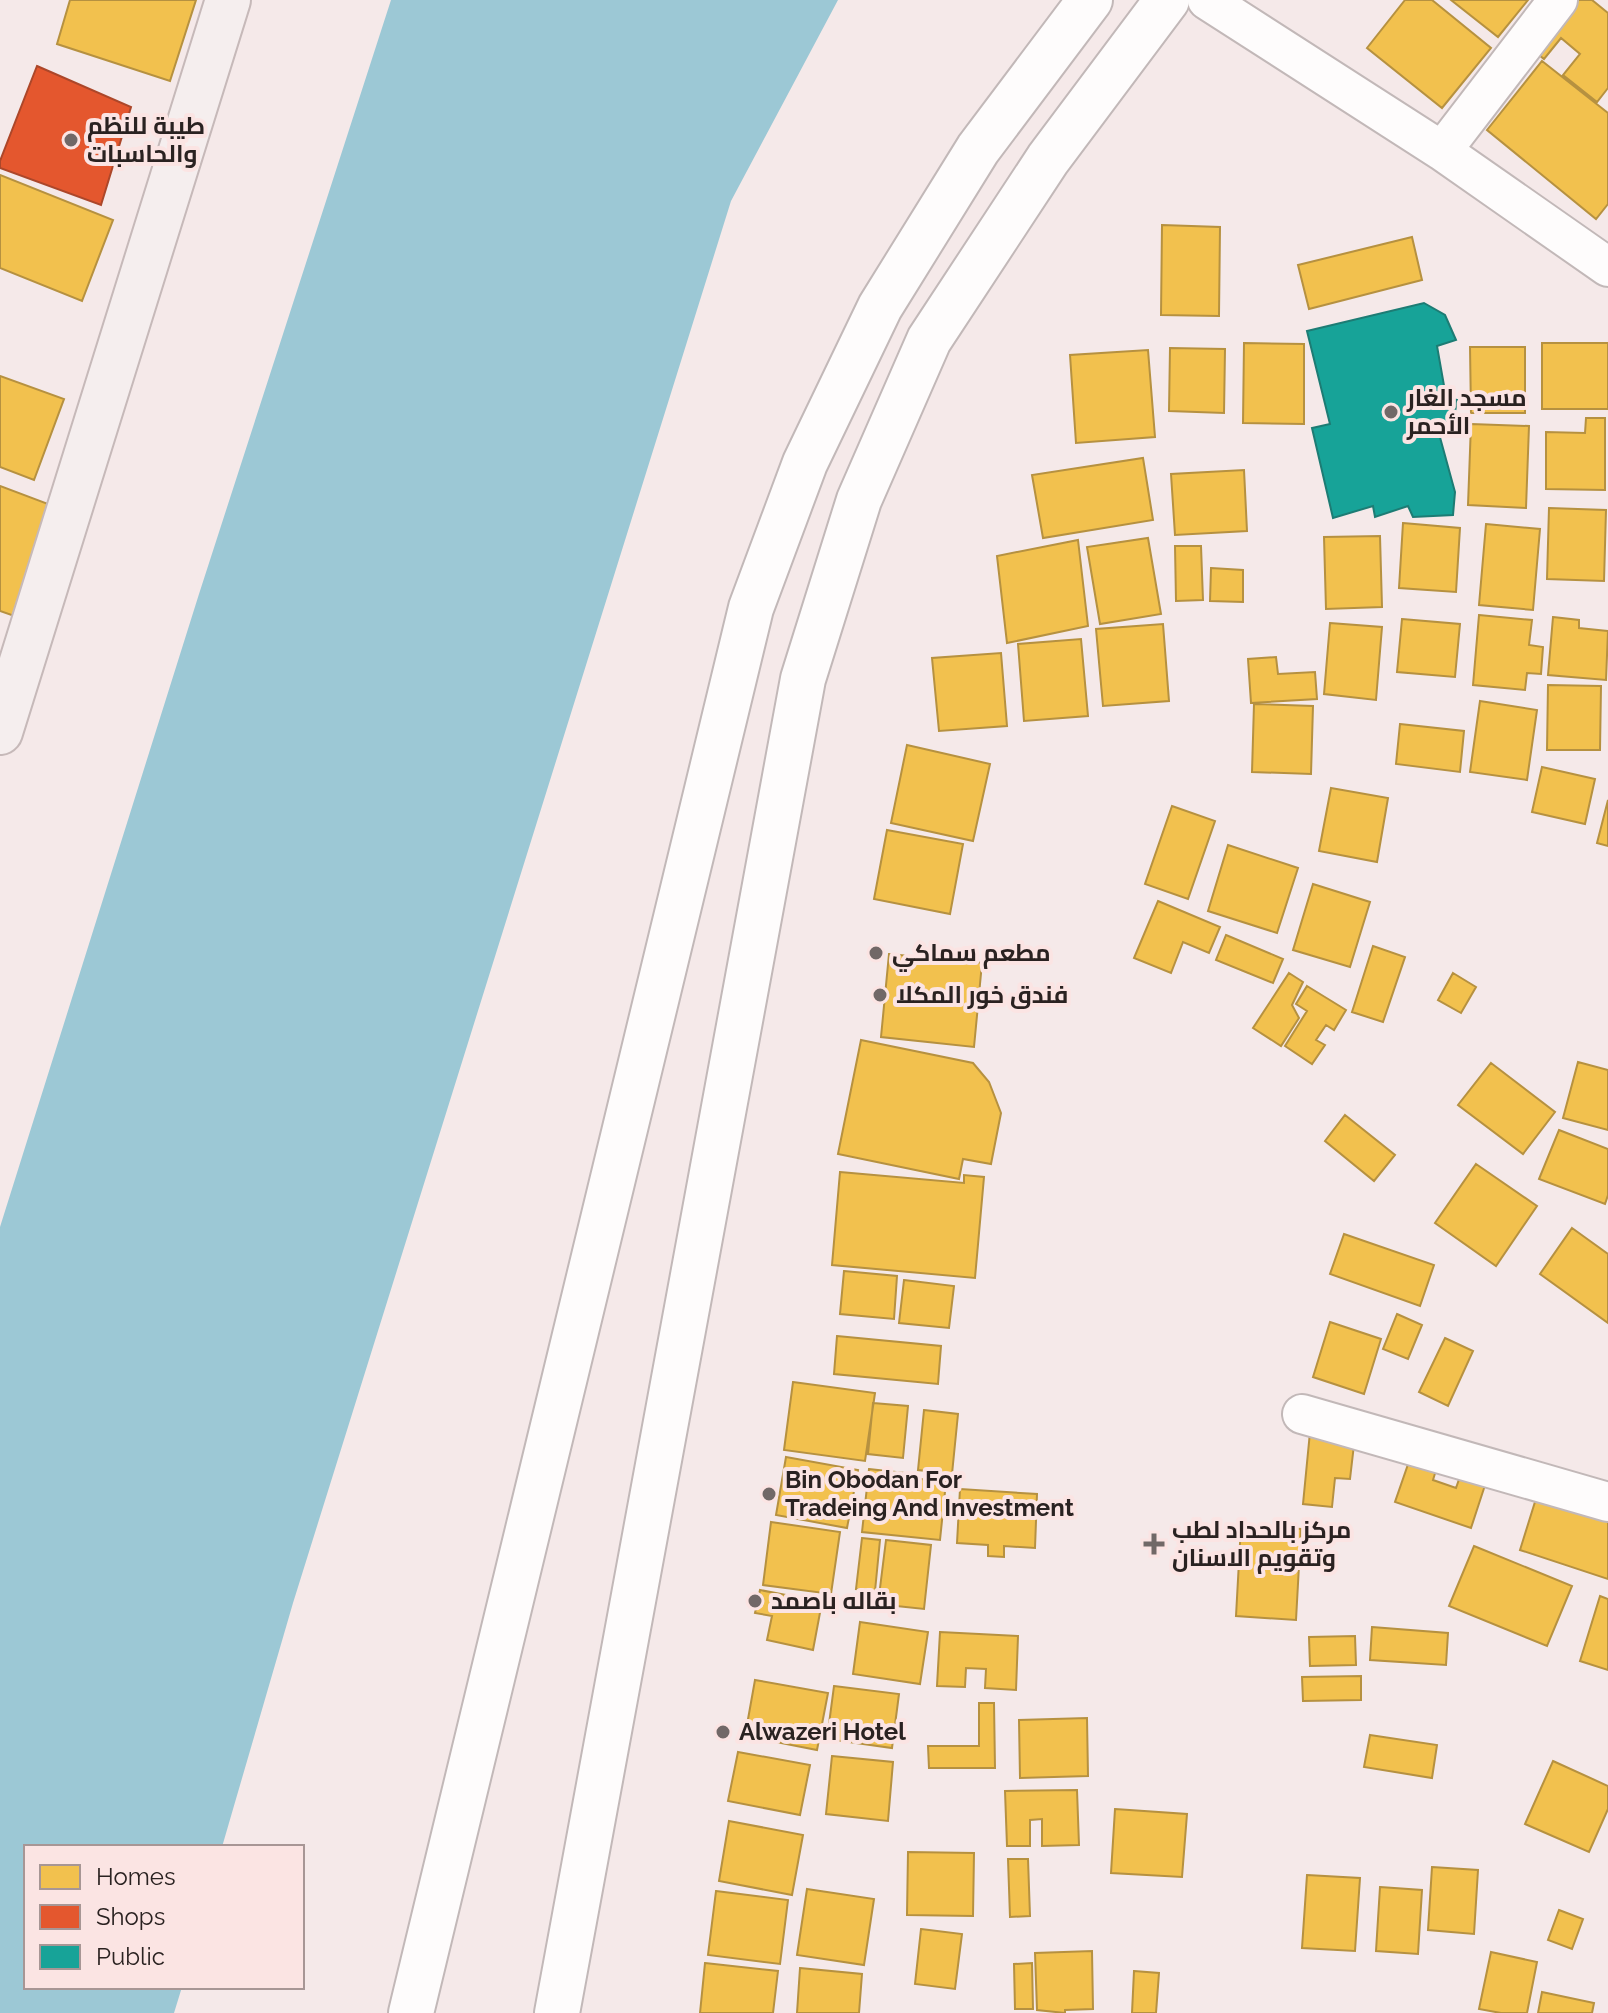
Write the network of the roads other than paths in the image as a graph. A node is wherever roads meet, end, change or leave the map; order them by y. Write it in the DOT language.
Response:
graph roads {
  1 [pos="228,0"];
  2 [pos="1090,0"];
  3 [pos="1167,0"];
  4 [pos="1207,0"];
  5 [pos="1558,0"];
  6 [pos="1442,151"];
  7 [pos="1608,267"];
  8 [pos="0,732"];
  9 [pos="1302,1414"];
  10 [pos="1608,1502"];
  11 [pos="411,2013"];
  12 [pos="557,2013"];
  1 -- 8 [label="highway"];
  2 -- 11 [label="main road"];
  3 -- 12 [label="main road"];
  4 -- 6 [label="street"];
  5 -- 6 [label="street"];
  6 -- 7 [label="street"];
  9 -- 10 [label="street"];
}
